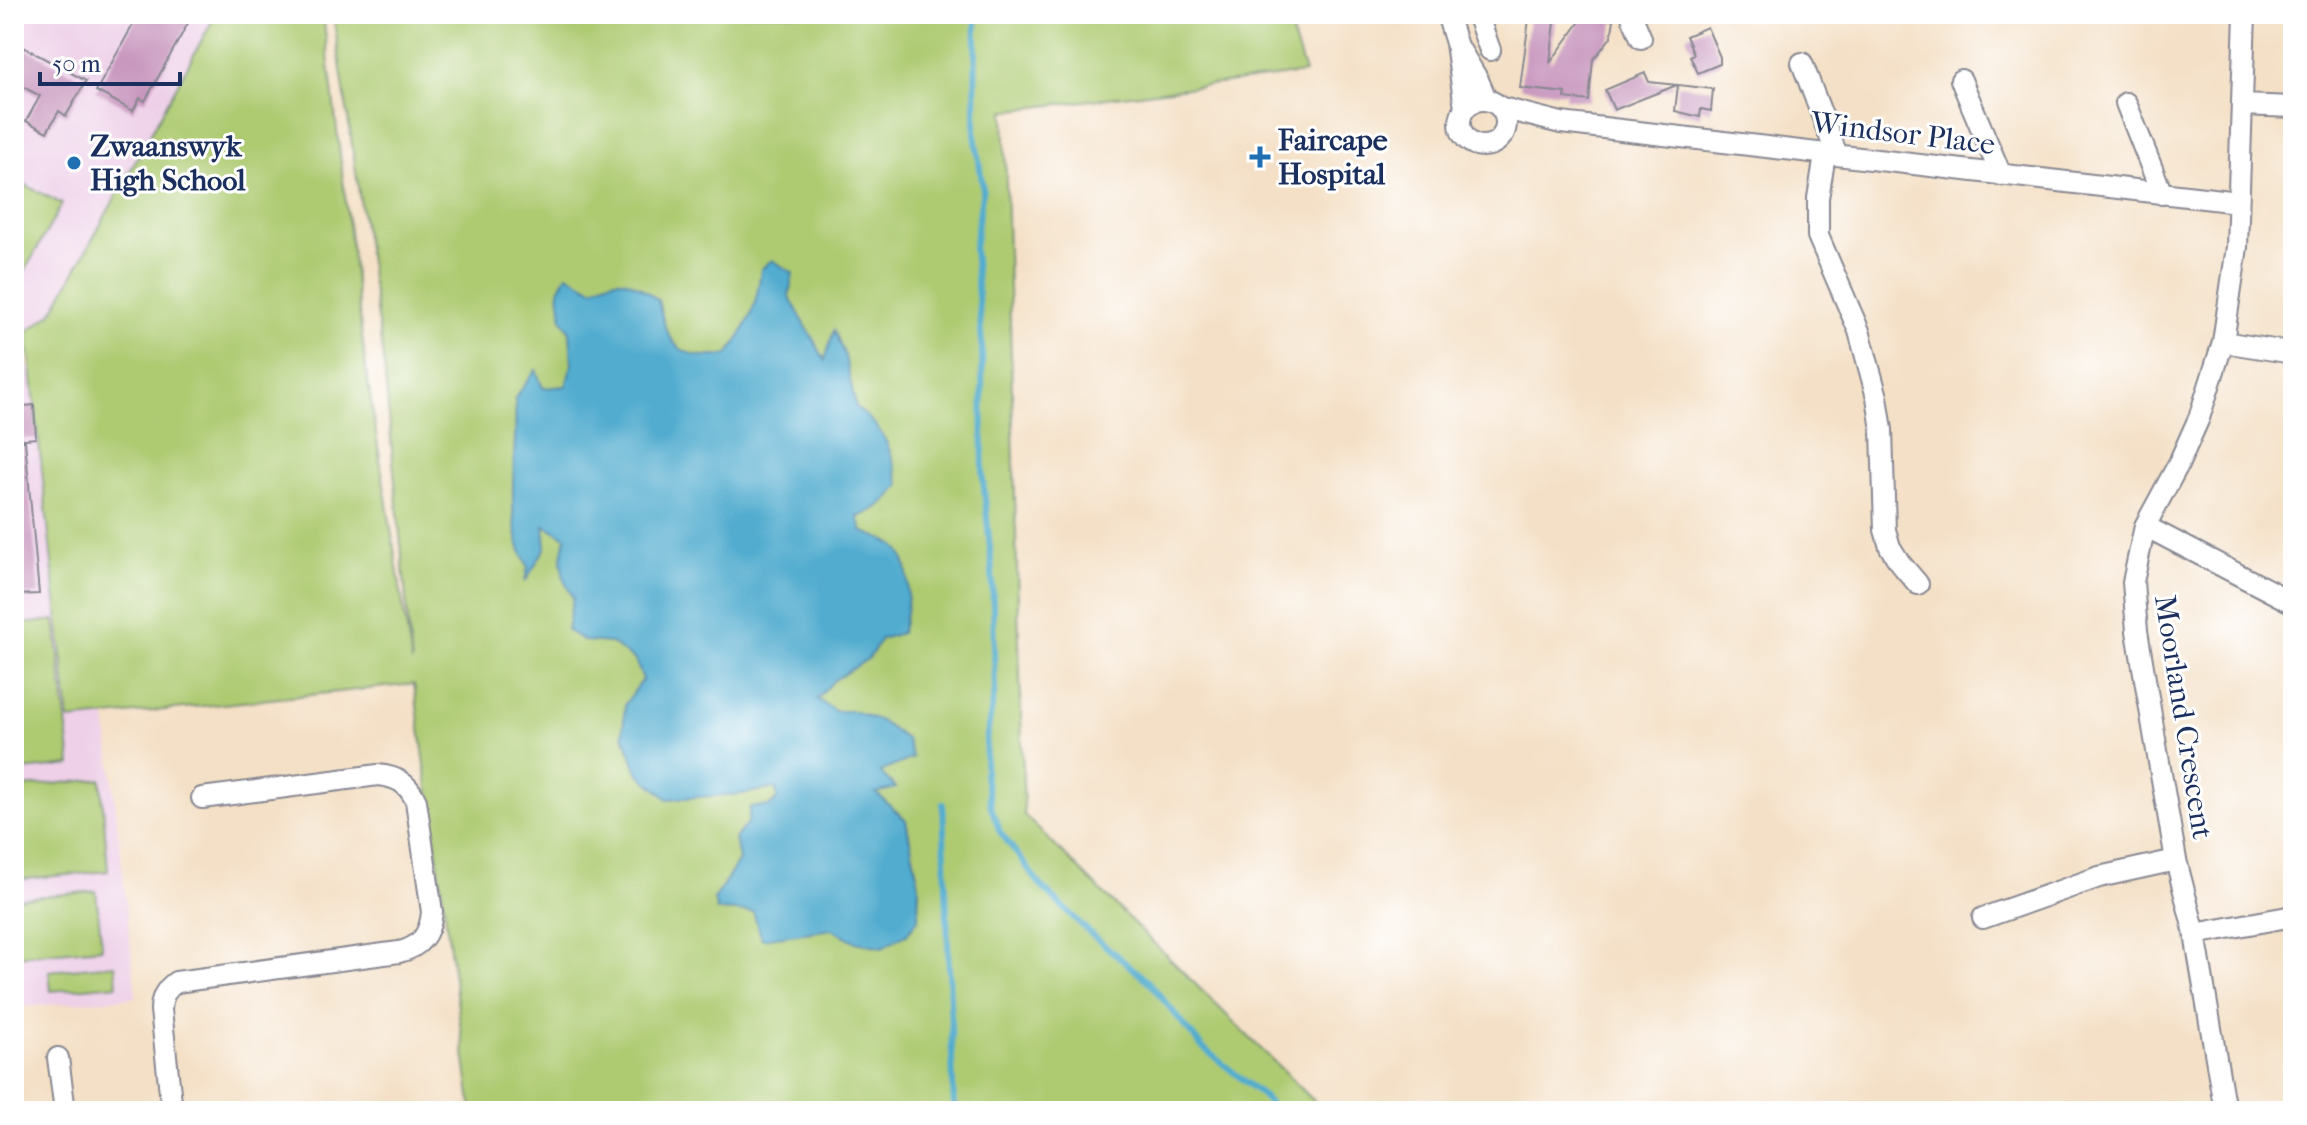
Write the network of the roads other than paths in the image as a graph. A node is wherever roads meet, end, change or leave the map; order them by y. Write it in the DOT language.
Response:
graph roads {
  1 [pos="1447,14"];
  2 [pos="1477,14"];
  3 [pos="1631,14"];
  4 [pos="2245,14"];
  5 [pos="1641,38"];
  6 [pos="1456,43"];
  7 [pos="1490,50"];
  8 [pos="1802,63"];
  9 [pos="1961,80"];
  10 [pos="2126,103"];
  11 [pos="1494,104"];
  12 [pos="2242,105"];
  13 [pos="2293,107"];
  14 [pos="1465,108"];
  15 [pos="1561,123"];
  16 [pos="1501,138"];
  17 [pos="1831,155"];
  18 [pos="2001,175"];
  19 [pos="2162,194"];
  20 [pos="2238,202"];
  21 [pos="2223,342"];
  22 [pos="2293,353"];
  23 [pos="2145,526"];
  24 [pos="1918,584"];
  25 [pos="2293,603"];
  26 [pos="202,798"];
  27 [pos="2176,860"];
  28 [pos="2293,916"];
  29 [pos="1983,918"];
  30 [pos="2195,934"];
  31 [pos="58,1058"];
  32 [pos="65,1111"];
  33 [pos="172,1111"];
  34 [pos="2225,1111"];
  1 -- 6 [label="street"];
  2 -- 7 [label="street"];
  3 -- 5 [label="street"];
  4 -- 12 [label="street, Moorland Crescent"];
  6 -- 11 [label="street"];
  6 -- 14 [label="street"];
  8 -- 17 [label="street"];
  9 -- 18 [label="street"];
  10 -- 19 [label="street"];
  11 -- 14 [label="street"];
  11 -- 15 [label="street, Windsor Place"];
  11 -- 16 [label="street"];
  12 -- 13 [label="street"];
  12 -- 20 [label="street, Moorland Crescent"];
  14 -- 16 [label="street"];
  15 -- 16 [label="street, Windsor Place"];
  15 -- 17 [label="street, Windsor Place"];
  17 -- 18 [label="street, Windsor Place"];
  17 -- 24 [label="street"];
  18 -- 19 [label="street, Windsor Place"];
  19 -- 20 [label="street, Windsor Place"];
  20 -- 21 [label="street, Moorland Crescent"];
  21 -- 22 [label="street"];
  21 -- 23 [label="street, Moorland Crescent"];
  23 -- 25 [label="street"];
  23 -- 27 [label="street, Moorland Crescent"];
  26 -- 33 [label="street"];
  27 -- 29 [label="street"];
  27 -- 30 [label="street, Moorland Crescent"];
  28 -- 30 [label="street"];
  30 -- 34 [label="street, Moorland Crescent"];
  31 -- 32 [label="street"];
}
